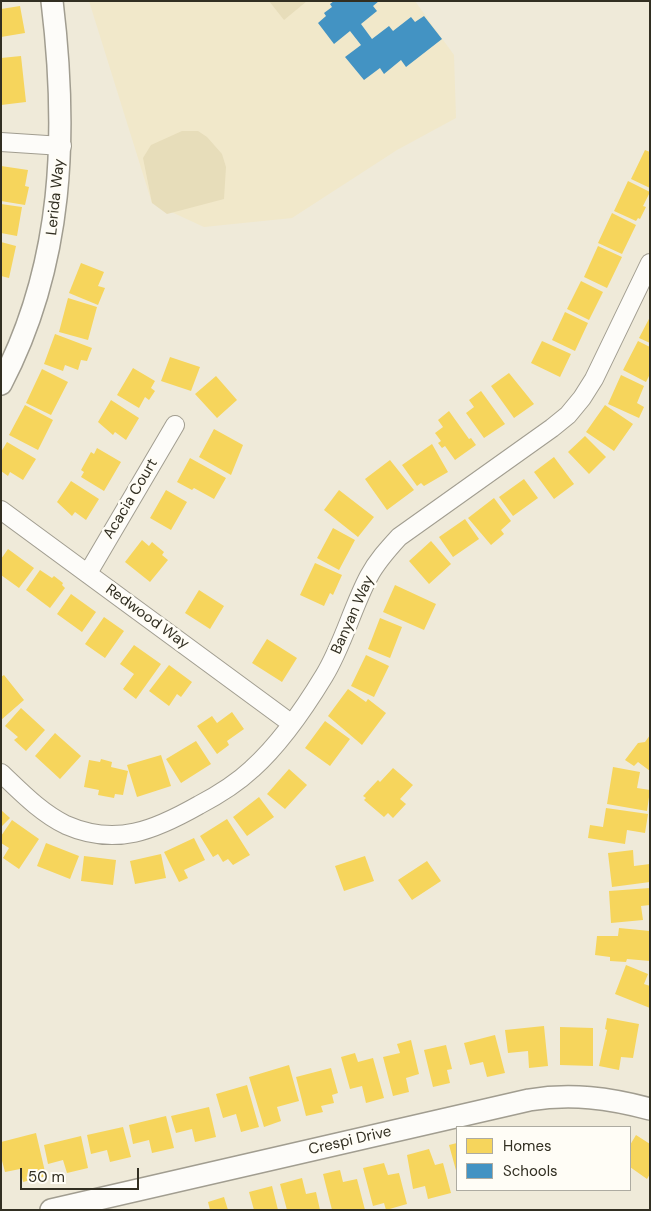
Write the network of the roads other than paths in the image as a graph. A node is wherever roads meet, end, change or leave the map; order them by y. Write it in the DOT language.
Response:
graph roads {
  1 [pos="52,1"];
  2 [pos="1,142"];
  3 [pos="62,146"];
  4 [pos="650,263"];
  5 [pos="1,384"];
  6 [pos="175,425"];
  7 [pos="1,510"];
  8 [pos="88,574"];
  9 [pos="292,724"];
  10 [pos="1,773"];
  11 [pos="650,1109"];
  12 [pos="51,1210"];
  1 -- 3 [label="street, Lerida Way"];
  2 -- 3 [label="street"];
  3 -- 5 [label="street, Lerida Way"];
  4 -- 9 [label="street, Banyan Way"];
  6 -- 8 [label="street, Acacia Court"];
  7 -- 8 [label="street, Redwood Way"];
  8 -- 9 [label="street, Redwood Way"];
  9 -- 10 [label="street, Banyan Way"];
  11 -- 12 [label="street, Crespi Drive"];
}
